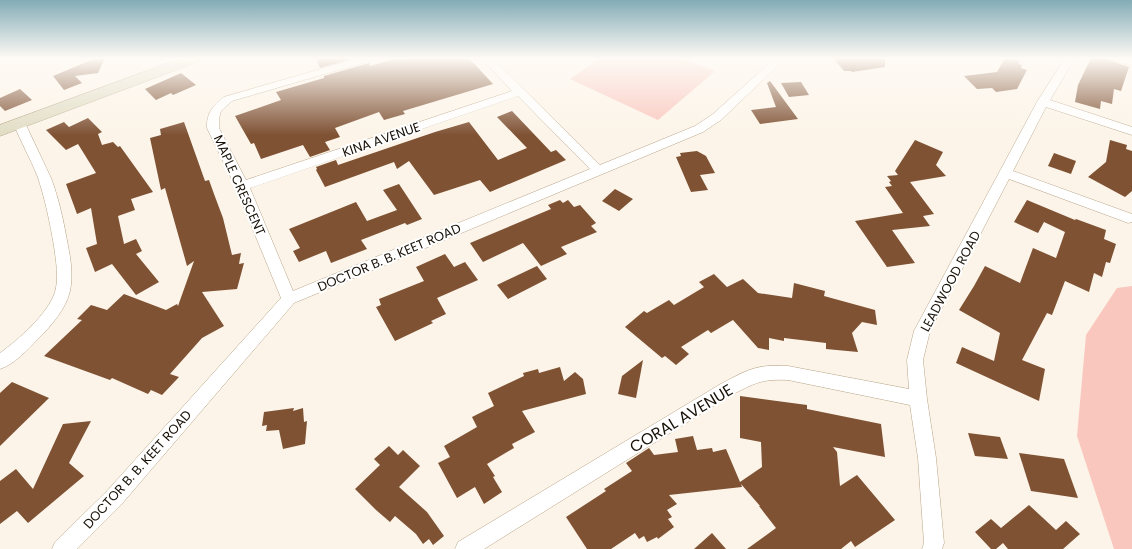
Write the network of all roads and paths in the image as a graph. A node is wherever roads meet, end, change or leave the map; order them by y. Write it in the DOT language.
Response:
graph roads {
  1 [pos="128,84"];
  2 [pos="280,84"];
  3 [pos="511,84"];
  4 [pos="752,84"];
  5 [pos="1054,84"];
  6 [pos="519,92"];
  7 [pos="1043,102"];
  8 [pos="20,125"];
  9 [pos="0,131"];
  10 [pos="1132,131"];
  11 [pos="598,170"];
  12 [pos="1006,173"];
  13 [pos="242,186"];
  14 [pos="1128,218"];
  15 [pos="289,299"];
  16 [pos="0,362"];
  17 [pos="918,398"];
  18 [pos="63,549"];
  19 [pos="465,549"];
  20 [pos="932,549"];
  1 -- 8 [label="street"];
  2 -- 13 [label="street, MAPLE CRESCENT"];
  3 -- 6 [label="street"];
  4 -- 11 [label="street, DOCTOR B. B. KEET ROAD"];
  5 -- 7 [label="street, LEADWOOD ROAD"];
  6 -- 11 [label="street"];
  6 -- 13 [label="street, KINA AVENUE"];
  7 -- 10 [label="street"];
  7 -- 12 [label="street, LEADWOOD ROAD"];
  8 -- 9 [label="street"];
  8 -- 16 [label="street"];
  11 -- 15 [label="street, DOCTOR B. B. KEET ROAD"];
  12 -- 14 [label="street"];
  12 -- 17 [label="street, LEADWOOD ROAD"];
  13 -- 15 [label="street, MAPLE CRESCENT"];
  15 -- 18 [label="street, DOCTOR B. B. KEET ROAD"];
  17 -- 19 [label="street, CORAL AVENUE"];
  17 -- 20 [label="street, LEADWOOD ROAD"];
}
